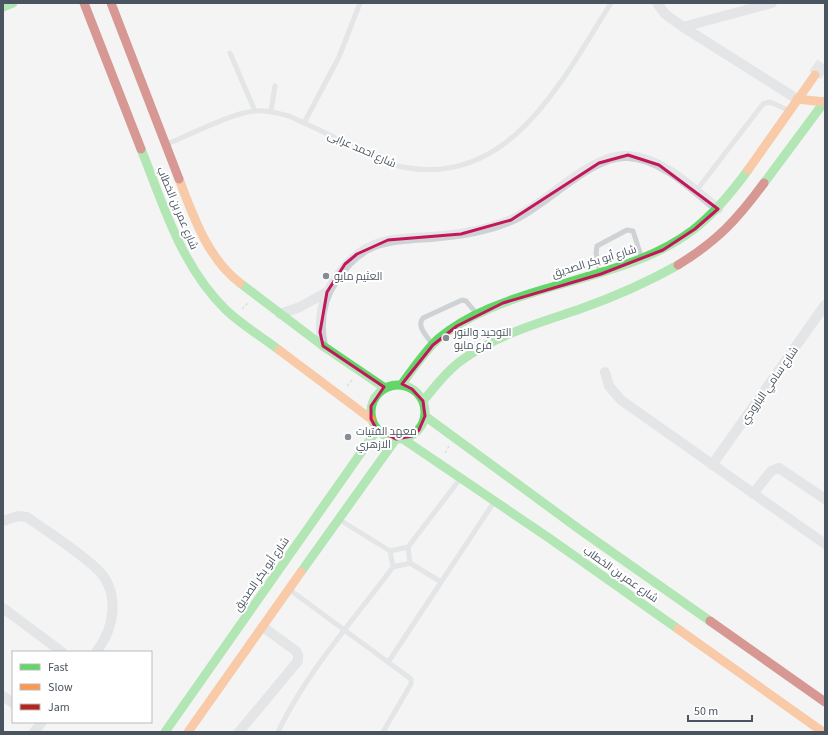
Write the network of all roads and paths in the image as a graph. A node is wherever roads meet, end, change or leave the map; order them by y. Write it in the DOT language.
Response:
graph roads {
  1 [pos="13,3"];
  2 [pos="84,3"];
  3 [pos="111,3"];
  4 [pos="360,3"];
  5 [pos="611,3"];
  6 [pos="657,3"];
  7 [pos="772,3"];
  8 [pos="3,7"];
  9 [pos="683,27"];
  10 [pos="230,53"];
  11 [pos="815,75"];
  12 [pos="274,86"];
  13 [pos="797,99"];
  14 [pos="825,102"];
  15 [pos="255,111"];
  16 [pos="271,111"];
  17 [pos="789,111"];
  18 [pos="304,123"];
  19 [pos="166,144"];
  20 [pos="696,191"];
  21 [pos="718,209"];
  22 [pos="641,259"];
  23 [pos="601,274"];
  24 [pos="327,292"];
  25 [pos="254,295"];
  26 [pos="825,305"];
  27 [pos="280,314"];
  28 [pos="477,315"];
  29 [pos="236,318"];
  30 [pos="433,345"];
  31 [pos="323,346"];
  32 [pos="360,370"];
  33 [pos="605,372"];
  34 [pos="402,384"];
  35 [pos="385,388"];
  36 [pos="339,395"];
  37 [pos="423,401"];
  38 [pos="425,416"];
  39 [pos="371,419"];
  40 [pos="377,430"];
  41 [pos="456,438"];
  42 [pos="400,439"];
  43 [pos="437,462"];
  44 [pos="712,465"];
  45 [pos="460,478"];
  46 [pos="753,494"];
  47 [pos="825,499"];
  48 [pos="495,502"];
  49 [pos="338,519"];
  50 [pos="3,521"];
  51 [pos="825,544"];
  52 [pos="408,547"];
  53 [pos="390,551"];
  54 [pos="410,564"];
  55 [pos="393,567"];
  56 [pos="441,582"];
  57 [pos="289,590"];
  58 [pos="3,608"];
  59 [pos="263,627"];
  60 [pos="344,631"];
  61 [pos="61,651"];
  62 [pos="97,651"];
  63 [pos="389,661"];
  64 [pos="3,696"];
  65 [pos="12,702"];
  66 [pos="825,702"];
  67 [pos="40,723"];
  68 [pos="34,732"];
  69 [pos="165,732"];
  70 [pos="188,732"];
  71 [pos="239,732"];
  72 [pos="278,732"];
  73 [pos="383,732"];
  74 [pos="823,732"];
  1 -- 8 [label="street"];
  2 -- 29 [label="street, شارع عمر بن الخطاب"];
  3 -- 19 [label="street, شارع عمر بن الخطاب"];
  4 -- 18 [label="lane"];
  5 -- 18 [label="lane, شارع احمد عرابى"];
  6 -- 9 [label="street"];
  7 -- 9 [label="street"];
  9 -- 13 [label="street"];
  10 -- 15 [label="lane"];
  11 -- 13 [label="street, شارع أبو بكر الصديق"];
  12 -- 16 [label="lane"];
  13 -- 14 [label="street"];
  13 -- 17 [label="street, شارع أبو بكر الصديق"];
  14 -- 37 [label="street"];
  15 -- 16 [label="lane, شارع احمد عرابى"];
  15 -- 19 [label="lane, شارع احمد عرابى"];
  16 -- 18 [label="lane, شارع احمد عرابى"];
  17 -- 20 [label="lane"];
  17 -- 21 [label="street, شارع أبو بكر الصديق"];
  19 -- 25 [label="street, شارع عمر بن الخطاب"];
  20 -- 21 [label="street"];
  20 -- 24 [label="street"];
  21 -- 22 [label="street, شارع أبو بكر الصديق"];
  22 -- 23 [label="street, شارع أبو بكر الصديق"];
  22 -- 23 [label="lane"];
  23 -- 28 [label="street, شارع أبو بكر الصديق"];
  24 -- 27 [label="street"];
  24 -- 31 [label="street"];
  25 -- 27 [label="street, شارع عمر بن الخطاب"];
  25 -- 29 [label="path"];
  26 -- 44 [label="street, شارع سامي البارودي"];
  27 -- 31 [label="street, شارع عمر بن الخطاب"];
  28 -- 30 [label="street, شارع أبو بكر الصديق"];
  28 -- 30 [label="lane"];
  29 -- 36 [label="street, شارع عمر بن الخطاب"];
  30 -- 34 [label="street, شارع أبو بكر الصديق"];
  31 -- 32 [label="street, شارع عمر بن الخطاب"];
  32 -- 35 [label="street, شارع عمر بن الخطاب"];
  32 -- 36 [label="path"];
  33 -- 44 [label="street"];
  34 -- 35 [label="street"];
  34 -- 37 [label="street"];
  35 -- 39 [label="street"];
  36 -- 39 [label="street, شارع عمر بن الخطاب"];
  37 -- 38 [label="street"];
  38 -- 41 [label="street, شارع عمر بن الخطاب"];
  38 -- 42 [label="street"];
  39 -- 40 [label="street"];
  40 -- 42 [label="street"];
  40 -- 69 [label="street, شارع أبو بكر الصديق"];
  41 -- 43 [label="path"];
  41 -- 66 [label="street, شارع عمر بن الخطاب"];
  42 -- 43 [label="street, شارع عمر بن الخطاب"];
  42 -- 49 [label="street"];
  43 -- 45 [label="street, شارع عمر بن الخطاب"];
  44 -- 46 [label="street"];
  45 -- 48 [label="street, شارع عمر بن الخطاب"];
  45 -- 52 [label="lane"];
  46 -- 47 [label="street"];
  46 -- 51 [label="street"];
  48 -- 56 [label="lane"];
  48 -- 74 [label="street, شارع عمر بن الخطاب"];
  49 -- 53 [label="lane"];
  49 -- 57 [label="street"];
  50 -- 62 [label="street"];
  52 -- 53 [label="lane"];
  52 -- 54 [label="lane"];
  53 -- 55 [label="lane"];
  54 -- 55 [label="lane"];
  54 -- 56 [label="lane"];
  55 -- 60 [label="lane"];
  56 -- 63 [label="lane"];
  57 -- 59 [label="street"];
  57 -- 60 [label="lane"];
  58 -- 61 [label="street"];
  59 -- 70 [label="street"];
  59 -- 71 [label="street"];
  60 -- 63 [label="lane"];
  60 -- 72 [label="lane"];
  63 -- 73 [label="lane"];
  64 -- 65 [label="street"];
  67 -- 68 [label="street"];
}
